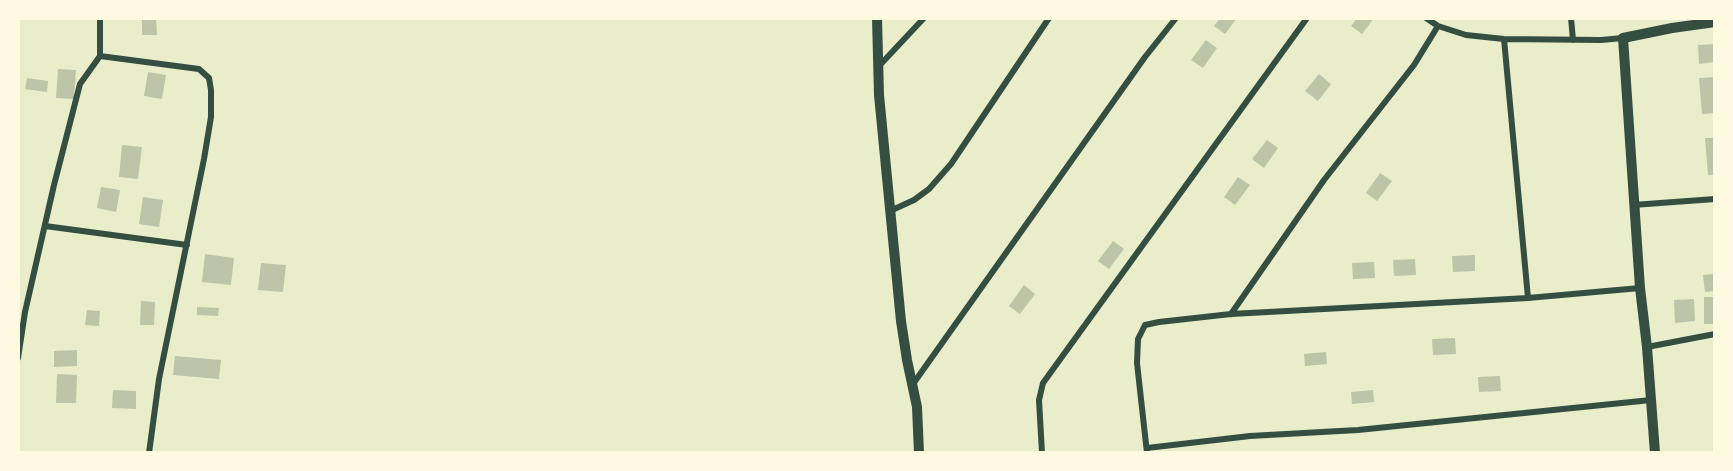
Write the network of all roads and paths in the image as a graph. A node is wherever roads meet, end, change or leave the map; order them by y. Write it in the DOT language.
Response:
graph roads {
  1 [pos="100,18"];
  2 [pos="877,18"];
  3 [pos="924,18"];
  4 [pos="1049,18"];
  5 [pos="1176,18"];
  6 [pos="1307,18"];
  7 [pos="1426,18"];
  8 [pos="1571,18"];
  9 [pos="1715,22"];
  10 [pos="1438,26"];
  11 [pos="1623,38"];
  12 [pos="1504,39"];
  13 [pos="1573,40"];
  14 [pos="100,56"];
  15 [pos="878,67"];
  16 [pos="1715,199"];
  17 [pos="1633,205"];
  18 [pos="890,211"];
  19 [pos="45,226"];
  20 [pos="187,246"];
  21 [pos="1640,288"];
  22 [pos="1528,298"];
  23 [pos="1231,314"];
  24 [pos="1715,334"];
  25 [pos="1647,347"];
  26 [pos="18,358"];
  27 [pos="913,384"];
  28 [pos="1651,400"];
  29 [pos="1147,451"];
  30 [pos="148,453"];
  31 [pos="919,453"];
  32 [pos="1042,453"];
  33 [pos="1655,453"];
  1 -- 14 [label="street"];
  2 -- 15 [label="street"];
  3 -- 15 [label="street"];
  4 -- 18 [label="street"];
  5 -- 27 [label="street"];
  6 -- 32 [label="street"];
  7 -- 10 [label="street"];
  8 -- 13 [label="street"];
  9 -- 11 [label="street"];
  10 -- 12 [label="street"];
  10 -- 23 [label="street"];
  11 -- 13 [label="street"];
  11 -- 17 [label="street"];
  12 -- 13 [label="street"];
  12 -- 22 [label="street"];
  14 -- 19 [label="street"];
  14 -- 20 [label="street"];
  15 -- 18 [label="street"];
  16 -- 17 [label="street"];
  17 -- 21 [label="street"];
  18 -- 27 [label="street"];
  19 -- 20 [label="street"];
  19 -- 26 [label="street"];
  20 -- 30 [label="street"];
  21 -- 22 [label="street"];
  21 -- 25 [label="street"];
  22 -- 23 [label="street"];
  23 -- 29 [label="street"];
  24 -- 25 [label="street"];
  25 -- 28 [label="street"];
  27 -- 31 [label="street"];
  28 -- 29 [label="street"];
  28 -- 33 [label="street"];
}
